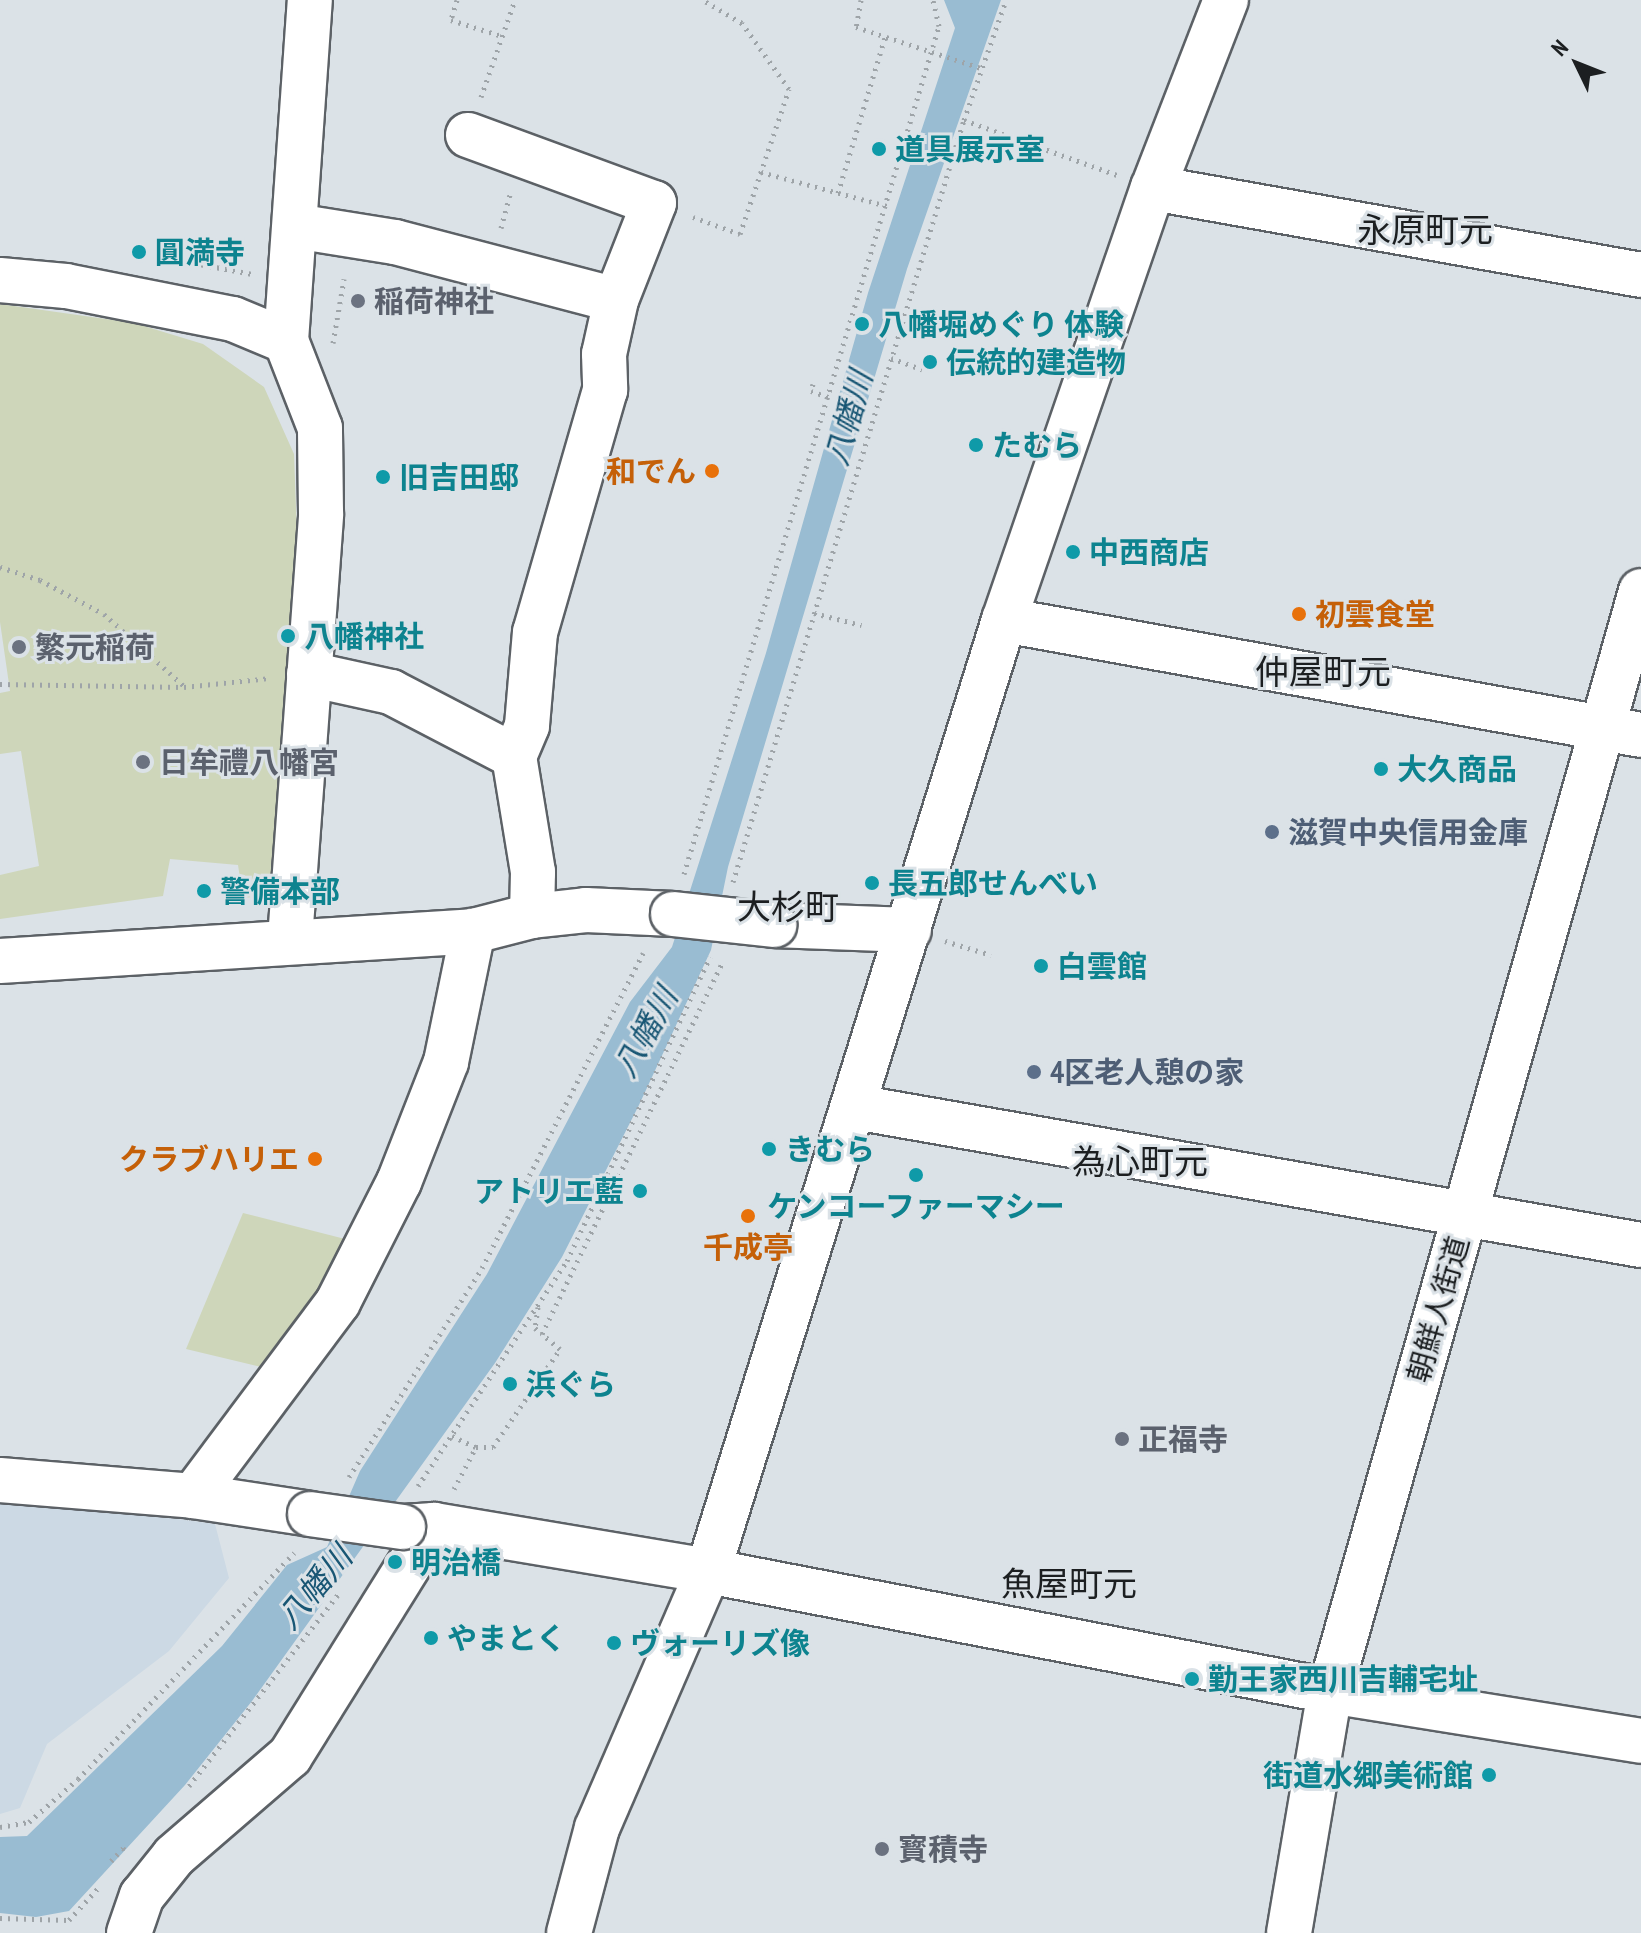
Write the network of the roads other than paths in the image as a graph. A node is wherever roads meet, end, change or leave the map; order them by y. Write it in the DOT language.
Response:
graph roads {
  1 [pos="310,0"];
  2 [pos="1226,0"];
  3 [pos="468,135"];
  4 [pos="1153,188"];
  5 [pos="295,226"];
  6 [pos="1641,275"];
  7 [pos="0,280"];
  8 [pos="616,300"];
  9 [pos="286,341"];
  10 [pos="1641,591"];
  11 [pos="1004,620"];
  12 [pos="309,674"];
  13 [pos="1622,732"];
  14 [pos="514,756"];
  15 [pos="532,916"];
  16 [pos="909,930"];
  17 [pos="473,931"];
  18 [pos="290,939"];
  19 [pos="0,961"];
  20 [pos="855,1107"];
  21 [pos="1465,1214"];
  22 [pos="1641,1245"];
  23 [pos="0,1480"];
  24 [pos="193,1496"];
  25 [pos="414,1515"];
  26 [pos="708,1571"];
  27 [pos="1330,1691"];
  28 [pos="1641,1741"];
  29 [pos="129,1933"];
  30 [pos="569,1933"];
  31 [pos="1289,1933"];
  1 -- 5 [label="street"];
  2 -- 4 [label="street"];
  3 -- 8 [label="street"];
  4 -- 6 [label="street"];
  4 -- 11 [label="street"];
  5 -- 8 [label="street"];
  5 -- 9 [label="street"];
  7 -- 9 [label="street"];
  8 -- 14 [label="street"];
  9 -- 12 [label="street"];
  10 -- 13 [label="street, 朝鮮人街道"];
  11 -- 13 [label="street"];
  11 -- 16 [label="street"];
  12 -- 14 [label="street"];
  12 -- 18 [label="street"];
  13 -- 21 [label="street, 朝鮮人街道"];
  14 -- 15 [label="street"];
  15 -- 16 [label="street, bridge"];
  15 -- 17 [label="street"];
  16 -- 20 [label="street"];
  17 -- 18 [label="street"];
  17 -- 24 [label="street"];
  18 -- 19 [label="street"];
  20 -- 21 [label="street"];
  20 -- 26 [label="street"];
  21 -- 22 [label="street"];
  21 -- 27 [label="street, 朝鮮人街道"];
  23 -- 24 [label="street"];
  24 -- 25 [label="street, bridge"];
  25 -- 26 [label="street"];
  25 -- 29 [label="street"];
  26 -- 27 [label="street"];
  26 -- 30 [label="street"];
  27 -- 28 [label="street"];
  27 -- 31 [label="street, 朝鮮人街道"];
}
